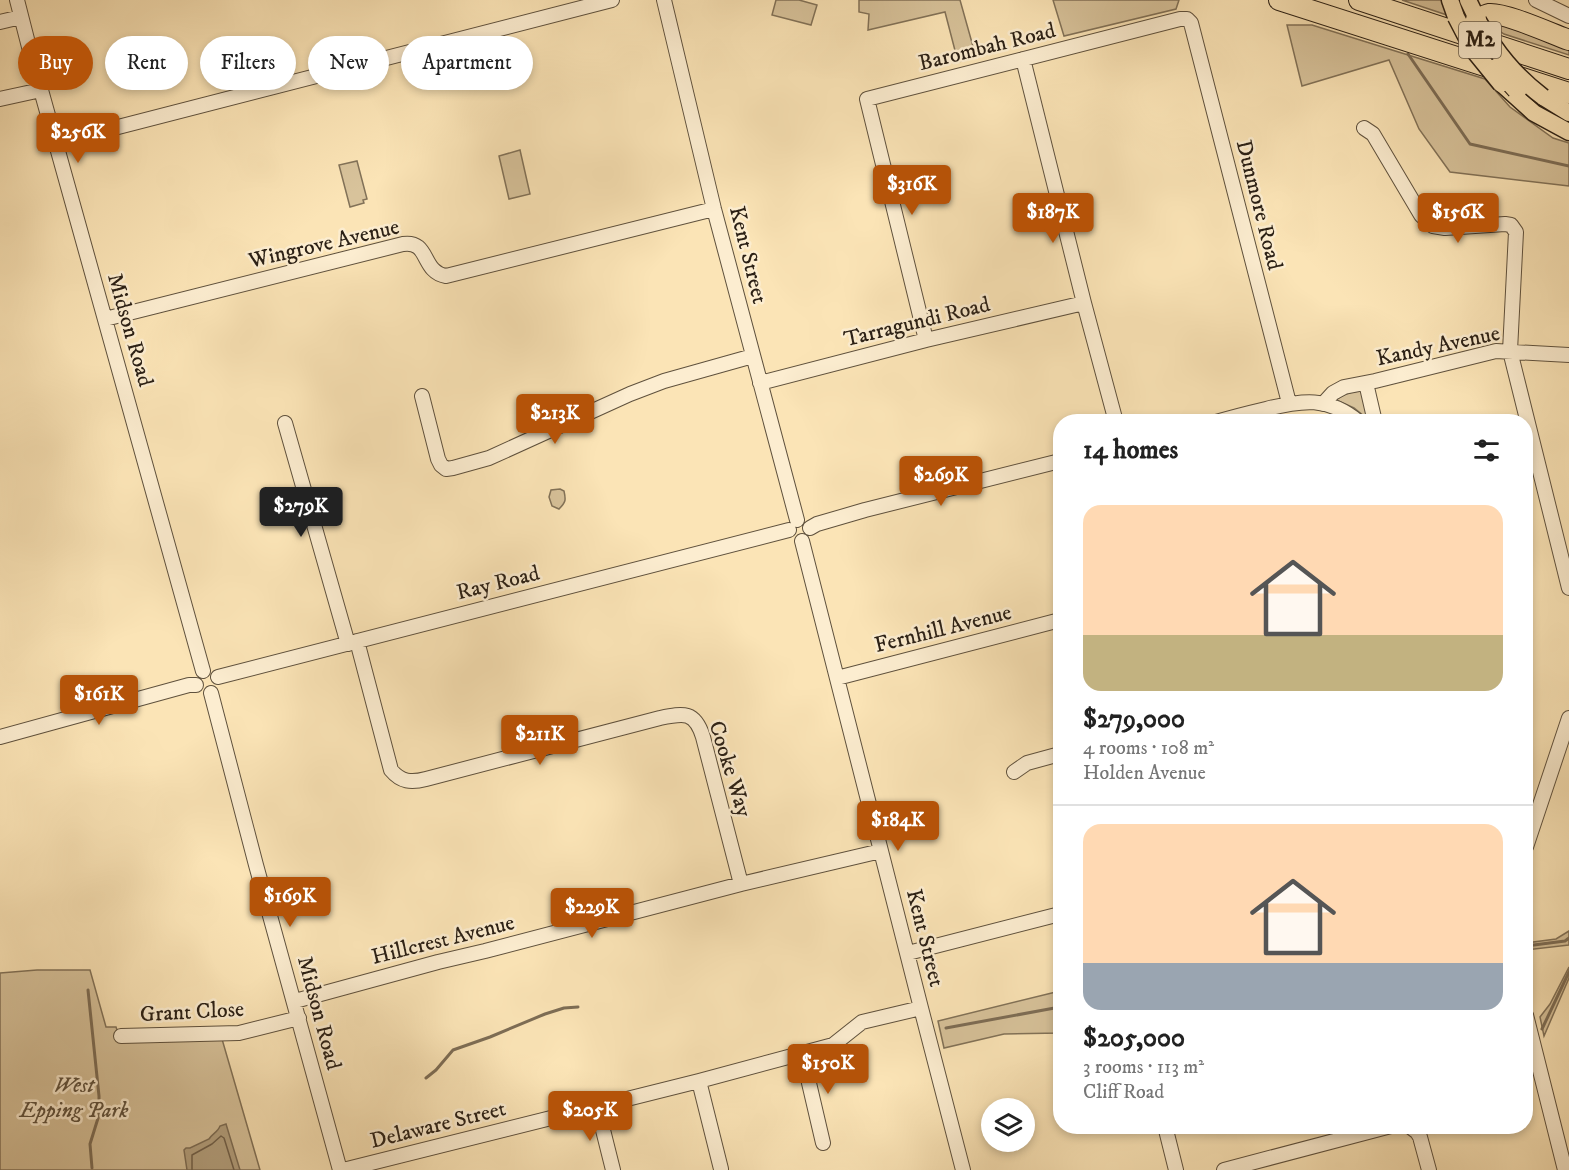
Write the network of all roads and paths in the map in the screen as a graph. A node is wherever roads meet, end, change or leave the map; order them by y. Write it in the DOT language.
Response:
graph roads {
  1 [pos="17,0"];
  2 [pos="612,0"];
  3 [pos="664,0"];
  4 [pos="1279,0"];
  5 [pos="1359,0"];
  6 [pos="1449,0"];
  7 [pos="1468,0"];
  8 [pos="1492,0"];
  9 [pos="1536,0"];
  10 [pos="1569,16"];
  11 [pos="21,17"];
  12 [pos="1187,20"];
  13 [pos="1477,20"];
  14 [pos="0,22"];
  15 [pos="1569,35"];
  16 [pos="26,36"];
  17 [pos="1569,40"];
  18 [pos="1023,59"];
  19 [pos="1569,69"];
  20 [pos="41,90"];
  21 [pos="1513,92"];
  22 [pos="1569,93"];
  23 [pos="0,99"];
  24 [pos="1569,113"];
  25 [pos="1364,128"];
  26 [pos="1569,132"];
  27 [pos="56,142"];
  28 [pos="714,209"];
  29 [pos="1084,303"];
  30 [pos="105,319"];
  31 [pos="926,340"];
  32 [pos="1510,351"];
  33 [pos="1569,355"];
  34 [pos="753,356"];
  35 [pos="760,383"];
  36 [pos="1366,383"];
  37 [pos="422,396"];
  38 [pos="1289,403"];
  39 [pos="1323,404"];
  40 [pos="1114,414"];
  41 [pos="1247,414"];
  42 [pos="1347,414"];
  43 [pos="1373,414"];
  44 [pos="1526,414"];
  45 [pos="285,423"];
  46 [pos="1533,443"];
  47 [pos="1053,463"];
  48 [pos="793,525"];
  49 [pos="810,528"];
  50 [pos="802,541"];
  51 [pos="1569,588"];
  52 [pos="1053,622"];
  53 [pos="353,643"];
  54 [pos="203,671"];
  55 [pos="218,677"];
  56 [pos="837,678"];
  57 [pos="196,685"];
  58 [pos="211,693"];
  59 [pos="1569,718"];
  60 [pos="0,737"];
  61 [pos="1053,756"];
  62 [pos="1014,772"];
  63 [pos="1533,826"];
  64 [pos="881,851"];
  65 [pos="741,884"];
  66 [pos="1053,916"];
  67 [pos="908,953"];
  68 [pos="295,1001"];
  69 [pos="921,1008"];
  70 [pos="299,1018"];
  71 [pos="121,1036"];
  72 [pos="1533,1043"];
  73 [pos="802,1053"];
  74 [pos="699,1081"];
  75 [pos="597,1107"];
  76 [pos="1167,1134"];
  77 [pos="1350,1134"];
  78 [pos="1418,1134"];
  79 [pos="823,1143"];
  80 [pos="721,1169"];
  81 [pos="342,1170"];
  82 [pos="613,1170"];
  83 [pos="963,1170"];
  84 [pos="1176,1170"];
  85 [pos="1224,1170"];
  86 [pos="1429,1170"];
  87 [pos="1565,1170"];
  1 -- 11 [label="street, Midson Road"];
  2 -- 27 [label="street"];
  3 -- 28 [label="street, Kent Street"];
  4 -- 22 [label="highway, M2"];
  5 -- 19 [label="highway, M2"];
  6 -- 21 [label="main road, bridge"];
  7 -- 13 [label="main road"];
  8 -- 15 [label="highway, M2"];
  9 -- 10 [label="street"];
  11 -- 14 [label="street"];
  11 -- 16 [label="street, Midson Road"];
  12 -- 18 [label="street, Barombah Road"];
  12 -- 38 [label="street, Dunmore Road"];
  13 -- 17 [label="highway, M2"];
  13 -- 21 [label="highway, M2, bridge"];
  13 -- 24 [label="main road, bridge"];
  18 -- 29 [label="street"];
  18 -- 31 [label="street, Barombah Road"];
  20 -- 23 [label="street"];
  20 -- 27 [label="street, Midson Road"];
  21 -- 26 [label="main road"];
  25 -- 32 [label="street"];
  27 -- 30 [label="street, Midson Road"];
  28 -- 30 [label="street, Wingrove Avenue"];
  28 -- 34 [label="street, Kent Street"];
  29 -- 31 [label="street, Tarragundi Road"];
  29 -- 40 [label="street"];
  30 -- 54 [label="street, Midson Road"];
  31 -- 35 [label="street, Tarragundi Road"];
  32 -- 33 [label="street, Kandy Avenue"];
  32 -- 36 [label="street, Kandy Avenue"];
  32 -- 44 [label="street"];
  34 -- 35 [label="street, Kent Street"];
  34 -- 37 [label="street"];
  35 -- 48 [label="street, Kent Street"];
  36 -- 39 [label="street, Kandy Avenue"];
  36 -- 43 [label="street"];
  38 -- 39 [label="street"];
  38 -- 41 [label="street"];
  39 -- 42 [label="street"];
  45 -- 53 [label="street"];
  46 -- 51 [label="street"];
  47 -- 49 [label="street"];
  48 -- 49 [label="street"];
  48 -- 50 [label="street"];
  48 -- 53 [label="street, Ray Road"];
  49 -- 50 [label="street"];
  50 -- 56 [label="street, Kent Street"];
  52 -- 56 [label="street, Fernhill Avenue"];
  53 -- 55 [label="street, Ray Road"];
  53 -- 65 [label="street, Cooke Way"];
  54 -- 55 [label="street"];
  54 -- 57 [label="street"];
  55 -- 58 [label="street"];
  56 -- 64 [label="street, Kent Street"];
  57 -- 58 [label="street"];
  57 -- 60 [label="street"];
  58 -- 68 [label="street, Midson Road"];
  59 -- 63 [label="street"];
  61 -- 62 [label="street"];
  64 -- 65 [label="street, Hillcrest Avenue"];
  64 -- 67 [label="street, Kent Street"];
  65 -- 68 [label="street, Hillcrest Avenue"];
  66 -- 67 [label="street"];
  67 -- 69 [label="street, Kent Street"];
  68 -- 70 [label="street, Midson Road"];
  69 -- 73 [label="street, Delaware Street"];
  69 -- 83 [label="street, Kent Street"];
  70 -- 71 [label="street, Grant Close"];
  70 -- 81 [label="street, Midson Road"];
  72 -- 87 [label="street"];
  73 -- 74 [label="street, Delaware Street"];
  73 -- 79 [label="street"];
  74 -- 75 [label="street, Delaware Street"];
  74 -- 80 [label="street"];
  75 -- 81 [label="street, Delaware Street"];
  75 -- 82 [label="street"];
  76 -- 84 [label="street"];
  77 -- 85 [label="street"];
  78 -- 86 [label="street"];
}
